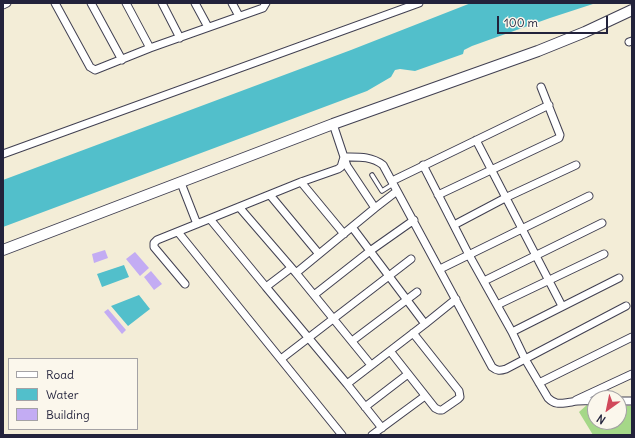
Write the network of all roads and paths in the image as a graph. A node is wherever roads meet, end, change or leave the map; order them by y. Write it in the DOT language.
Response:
graph roads {
  1 [pos="6,3"];
  2 [pos="55,3"];
  3 [pos="91,3"];
  4 [pos="126,3"];
  5 [pos="162,3"];
  6 [pos="195,3"];
  7 [pos="232,3"];
  8 [pos="266,3"];
  9 [pos="419,3"];
  10 [pos="3,5"];
  11 [pos="632,10"];
  12 [pos="239,16"];
  13 [pos="208,28"];
  14 [pos="180,38"];
  15 [pos="150,48"];
  16 [pos="122,60"];
  17 [pos="541,87"];
  18 [pos="548,105"];
  19 [pos="333,124"];
  20 [pos="476,140"];
  21 [pos="3,154"];
  22 [pos="344,157"];
  23 [pos="423,165"];
  24 [pos="576,165"];
  25 [pos="493,169"];
  26 [pos="372,176"];
  27 [pos="301,182"];
  28 [pos="181,183"];
  29 [pos="392,183"];
  30 [pos="397,191"];
  31 [pos="270,195"];
  32 [pos="438,195"];
  33 [pos="589,196"];
  34 [pos="507,197"];
  35 [pos="239,207"];
  36 [pos="375,208"];
  37 [pos="210,219"];
  38 [pos="414,220"];
  39 [pos="602,223"];
  40 [pos="197,224"];
  41 [pos="454,224"];
  42 [pos="352,227"];
  43 [pos="522,228"];
  44 [pos="178,232"];
  45 [pos="344,234"];
  46 [pos="3,250"];
  47 [pos="370,251"];
  48 [pos="319,254"];
  49 [pos="469,254"];
  50 [pos="604,254"];
  51 [pos="536,255"];
  52 [pos="411,259"];
  53 [pos="291,268"];
  54 [pos="440,269"];
  55 [pos="296,273"];
  56 [pos="388,275"];
  57 [pos="619,278"];
  58 [pos="550,280"];
  59 [pos="484,282"];
  60 [pos="185,284"];
  61 [pos="266,287"];
  62 [pos="416,292"];
  63 [pos="314,295"];
  64 [pos="456,299"];
  65 [pos="407,300"];
  66 [pos="497,305"];
  67 [pos="562,306"];
  68 [pos="626,306"];
  69 [pos="333,318"];
  70 [pos="425,324"];
  71 [pos="512,332"];
  72 [pos="412,334"];
  73 [pos="632,337"];
  74 [pos="308,338"];
  75 [pos="352,341"];
  76 [pos="390,351"];
  77 [pos="524,358"];
  78 [pos="281,359"];
  79 [pos="371,365"];
  80 [pos="408,374"];
  81 [pos="632,374"];
  82 [pos="539,383"];
  83 [pos="347,384"];
  84 [pos="425,396"];
  85 [pos="587,401"];
  86 [pos="572,402"];
  87 [pos="365,407"];
  88 [pos="382,428"];
  89 [pos="342,435"];
  90 [pos="372,435"];
  1 -- 10 [label="street"];
  2 -- 16 [label="street"];
  3 -- 16 [label="street"];
  4 -- 15 [label="street"];
  5 -- 14 [label="street"];
  6 -- 13 [label="street"];
  7 -- 12 [label="street"];
  8 -- 12 [label="street"];
  9 -- 21 [label="street"];
  11 -- 19 [label="street"];
  12 -- 13 [label="street"];
  13 -- 14 [label="street"];
  14 -- 15 [label="street"];
  15 -- 16 [label="street"];
  17 -- 18 [label="street"];
  18 -- 20 [label="street"];
  18 -- 25 [label="street"];
  19 -- 22 [label="street"];
  19 -- 28 [label="street"];
  20 -- 23 [label="street"];
  20 -- 25 [label="street"];
  22 -- 27 [label="street"];
  22 -- 29 [label="street"];
  22 -- 36 [label="street"];
  23 -- 29 [label="street"];
  23 -- 32 [label="street"];
  24 -- 34 [label="street"];
  25 -- 32 [label="street"];
  25 -- 34 [label="street"];
  26 -- 29 [label="lane"];
  27 -- 31 [label="street"];
  27 -- 45 [label="street"];
  28 -- 40 [label="street"];
  28 -- 46 [label="street"];
  29 -- 30 [label="street"];
  30 -- 36 [label="street"];
  30 -- 38 [label="street"];
  31 -- 35 [label="street"];
  31 -- 48 [label="street"];
  32 -- 41 [label="street"];
  33 -- 43 [label="street"];
  34 -- 41 [label="street"];
  34 -- 43 [label="street"];
  35 -- 37 [label="street"];
  35 -- 53 [label="street"];
  36 -- 42 [label="street"];
  37 -- 40 [label="street"];
  37 -- 61 [label="street"];
  38 -- 47 [label="street"];
  38 -- 54 [label="street"];
  39 -- 51 [label="street"];
  40 -- 44 [label="street"];
  41 -- 49 [label="street"];
  42 -- 45 [label="street"];
  42 -- 47 [label="street"];
  43 -- 49 [label="street"];
  43 -- 51 [label="street"];
  44 -- 60 [label="street"];
  44 -- 78 [label="street"];
  45 -- 48 [label="street"];
  47 -- 56 [label="street"];
  47 -- 63 [label="street"];
  48 -- 55 [label="street"];
  49 -- 54 [label="street"];
  49 -- 59 [label="street"];
  50 -- 58 [label="street"];
  51 -- 58 [label="street"];
  51 -- 59 [label="street"];
  52 -- 56 [label="street"];
  53 -- 55 [label="street"];
  53 -- 61 [label="street"];
  54 -- 64 [label="street"];
  55 -- 63 [label="street"];
  56 -- 65 [label="street"];
  56 -- 69 [label="street"];
  57 -- 67 [label="street"];
  58 -- 66 [label="street"];
  58 -- 67 [label="street"];
  59 -- 66 [label="street"];
  61 -- 74 [label="street"];
  62 -- 65 [label="street"];
  63 -- 69 [label="street"];
  64 -- 70 [label="street"];
  64 -- 77 [label="street"];
  65 -- 70 [label="street"];
  65 -- 75 [label="street"];
  66 -- 71 [label="street"];
  67 -- 71 [label="street"];
  68 -- 77 [label="street"];
  69 -- 74 [label="street"];
  69 -- 75 [label="street"];
  70 -- 72 [label="street"];
  71 -- 77 [label="street"];
  72 -- 76 [label="street"];
  72 -- 84 [label="street"];
  73 -- 82 [label="street"];
  74 -- 78 [label="street"];
  74 -- 83 [label="street"];
  75 -- 79 [label="street"];
  76 -- 79 [label="street"];
  76 -- 80 [label="street"];
  77 -- 82 [label="street"];
  78 -- 89 [label="street"];
  79 -- 83 [label="street"];
  80 -- 84 [label="street"];
  80 -- 87 [label="street"];
  81 -- 86 [label="street"];
  82 -- 86 [label="street"];
  83 -- 87 [label="street"];
  84 -- 88 [label="street"];
  85 -- 86 [label="street"];
  87 -- 88 [label="street"];
  88 -- 90 [label="street"];
}
